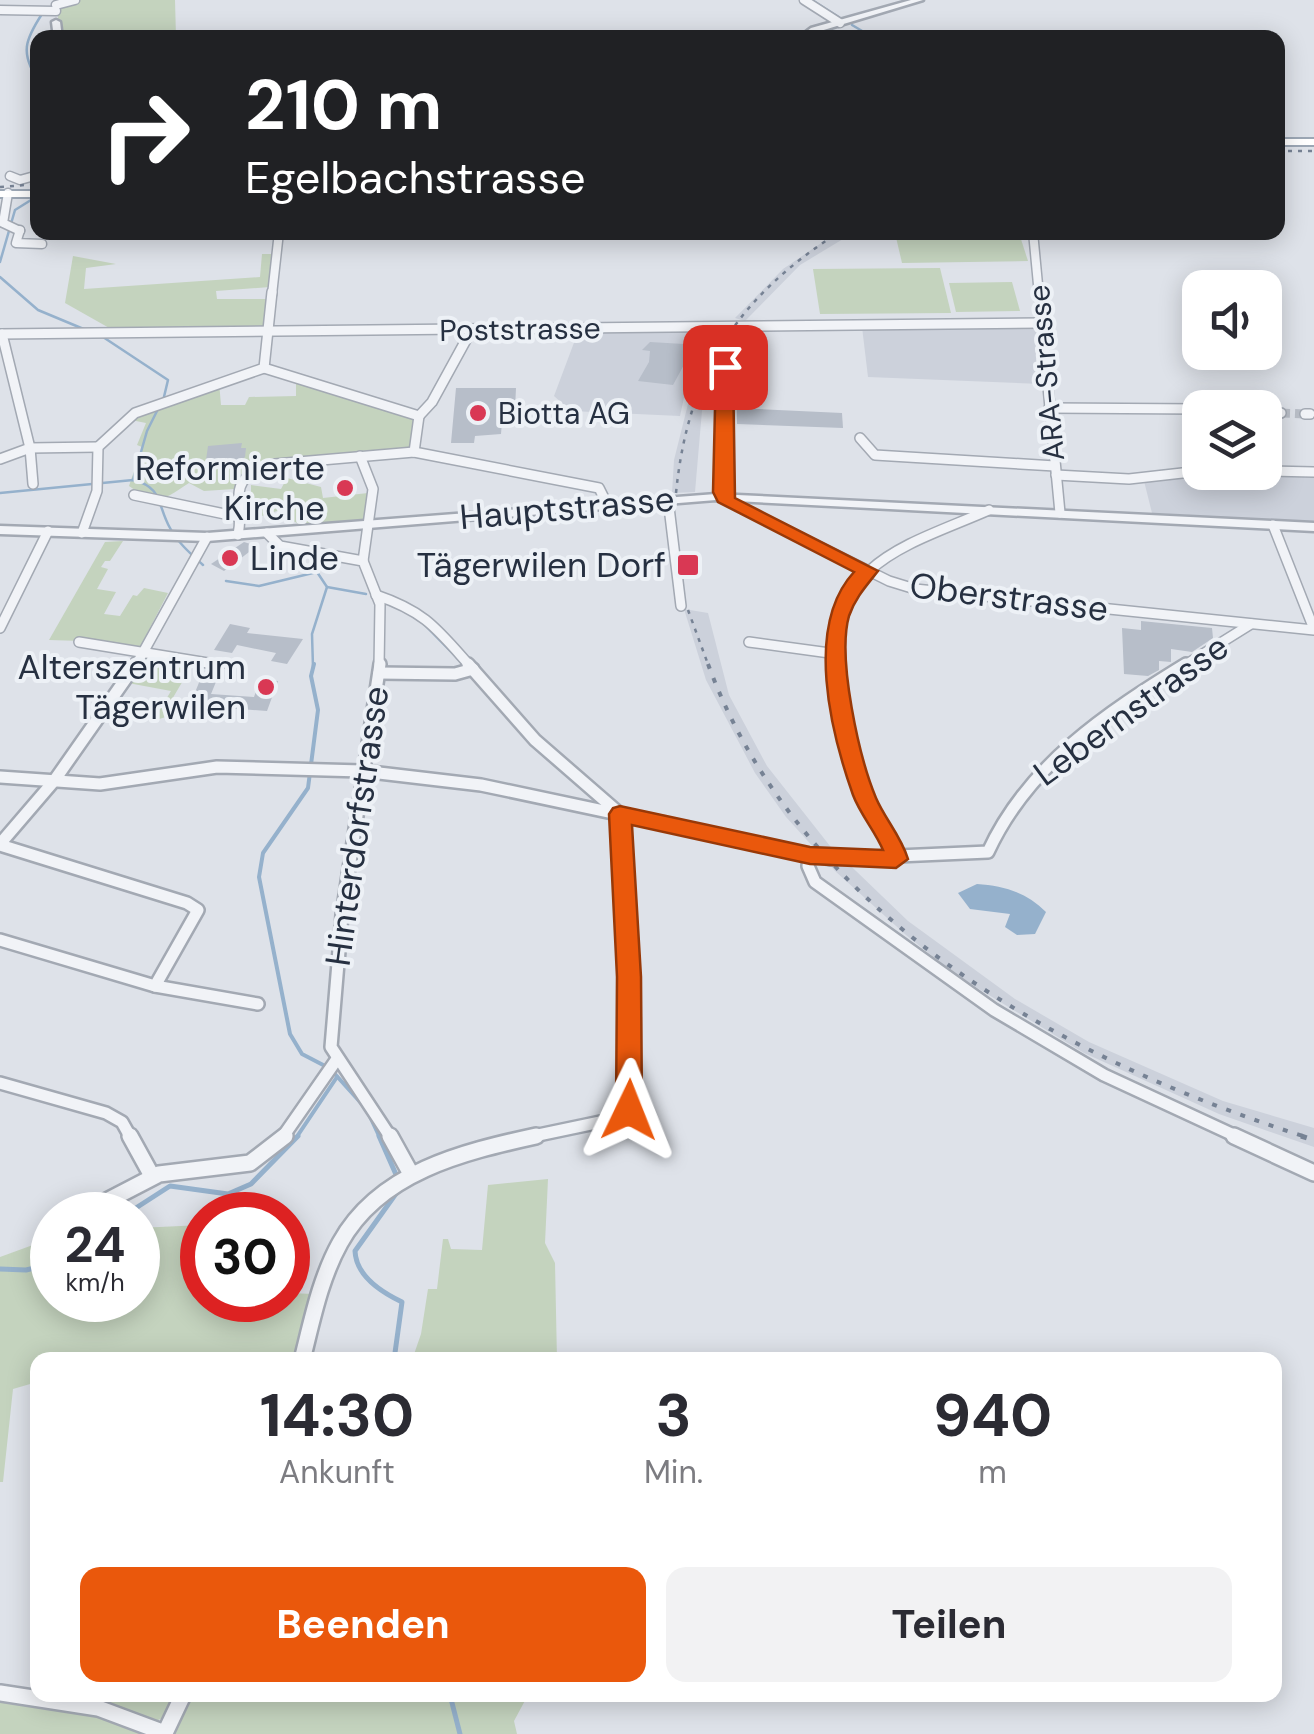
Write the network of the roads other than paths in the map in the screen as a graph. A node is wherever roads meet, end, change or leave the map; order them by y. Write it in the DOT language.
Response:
graph roads {
  1 [pos="75,0"];
  2 [pos="804,0"];
  3 [pos="918,0"];
  4 [pos="54,9"];
  5 [pos="0,10"];
  6 [pos="840,23"];
  7 [pos="822,30"];
  8 [pos="1285,142"];
  9 [pos="1314,142"];
  10 [pos="10,176"];
  11 [pos="30,178"];
  12 [pos="4,193"];
  13 [pos="30,194"];
  14 [pos="279,240"];
  15 [pos="1034,240"];
  16 [pos="42,244"];
  17 [pos="1040,323"];
  18 [pos="472,330"];
  19 [pos="269,332"];
  20 [pos="1,334"];
  21 [pos="725,367"];
  22 [pos="264,368"];
  23 [pos="1049,408"];
  24 [pos="1182,408"];
  25 [pos="419,416"];
  26 [pos="860,438"];
  27 [pos="30,448"];
  28 [pos="98,448"];
  29 [pos="414,452"];
  30 [pos="360,456"];
  31 [pos="0,459"];
  32 [pos="1055,470"];
  33 [pos="1282,471"];
  34 [pos="1314,472"];
  35 [pos="1182,473"];
  36 [pos="32,484"];
  37 [pos="134,495"];
  38 [pos="725,497"];
  39 [pos="668,499"];
  40 [pos="606,504"];
  41 [pos="989,510"];
  42 [pos="1060,513"];
  43 [pos="239,517"];
  44 [pos="1272,524"];
  45 [pos="365,525"];
  46 [pos="1314,527"];
  47 [pos="0,530"];
  48 [pos="48,532"];
  49 [pos="82,533"];
  50 [pos="266,533"];
  51 [pos="238,535"];
  52 [pos="207,536"];
  53 [pos="364,561"];
  54 [pos="868,571"];
  55 [pos="376,594"];
  56 [pos="682,606"];
  57 [pos="1251,624"];
  58 [pos="0,628"];
  59 [pos="1314,630"];
  60 [pos="80,642"];
  61 [pos="749,642"];
  62 [pos="836,654"];
  63 [pos="143,655"];
  64 [pos="220,665"];
  65 [pos="473,670"];
  66 [pos="379,673"];
  67 [pos="318,770"];
  68 [pos="362,772"];
  69 [pos="0,777"];
  70 [pos="54,782"];
  71 [pos="620,814"];
  72 [pos="0,844"];
  73 [pos="810,856"];
  74 [pos="896,859"];
  75 [pos="0,940"];
  76 [pos="155,986"];
  77 [pos="258,1004"];
  78 [pos="332,1066"];
  79 [pos="0,1083"];
  80 [pos="1314,1173"];
  81 [pos="152,1176"];
  82 [pos="409,1176"];
  83 [pos="122,1192"];
  84 [pos="304,1352"];
  85 [pos="0,1693"];
  86 [pos="30,1698"];
  87 [pos="59,1702"];
  88 [pos="180,1702"];
  1 -- 4 [label="street"];
  2 -- 6 [label="street"];
  3 -- 6 [label="street"];
  4 -- 5 [label="street"];
  6 -- 7 [label="street"];
  8 -- 9 [label="main road"];
  10 -- 11 [label="street"];
  12 -- 13 [label="main road"];
  12 -- 16 [label="street"];
  14 -- 19 [label="street"];
  15 -- 17 [label="street, ARA-Strasse"];
  17 -- 18 [label="street, Poststrasse"];
  17 -- 23 [label="street, ARA-Strasse"];
  18 -- 19 [label="street, Poststrasse"];
  18 -- 25 [label="street"];
  19 -- 20 [label="street, Poststrasse"];
  19 -- 22 [label="street"];
  20 -- 27 [label="street"];
  21 -- 38 [label="street"];
  22 -- 25 [label="street"];
  22 -- 28 [label="street"];
  23 -- 24 [label="street"];
  23 -- 32 [label="street, ARA-Strasse"];
  25 -- 29 [label="street"];
  26 -- 32 [label="street"];
  27 -- 28 [label="street"];
  27 -- 31 [label="street"];
  27 -- 36 [label="street"];
  28 -- 49 [label="street"];
  29 -- 30 [label="street"];
  29 -- 40 [label="street"];
  30 -- 43 [label="street"];
  30 -- 45 [label="street"];
  32 -- 35 [label="street"];
  32 -- 42 [label="street, ARA-Strasse"];
  33 -- 34 [label="street"];
  37 -- 43 [label="street"];
  38 -- 39 [label="street, Hauptstrasse"];
  38 -- 41 [label="street, Hauptstrasse"];
  38 -- 54 [label="street, Oberstrasse"];
  39 -- 40 [label="street, Hauptstrasse"];
  39 -- 56 [label="street"];
  40 -- 45 [label="street, Hauptstrasse"];
  41 -- 42 [label="street, Hauptstrasse"];
  41 -- 54 [label="street"];
  42 -- 44 [label="street, Hauptstrasse"];
  43 -- 51 [label="street"];
  44 -- 46 [label="street, Hauptstrasse"];
  44 -- 59 [label="street"];
  45 -- 50 [label="street, Hauptstrasse"];
  45 -- 53 [label="street"];
  47 -- 48 [label="street, Hauptstrasse"];
  48 -- 49 [label="street, Hauptstrasse"];
  48 -- 58 [label="street"];
  49 -- 52 [label="street, Hauptstrasse"];
  50 -- 51 [label="street, Hauptstrasse"];
  50 -- 53 [label="street"];
  51 -- 52 [label="street, Hauptstrasse"];
  52 -- 63 [label="street"];
  53 -- 55 [label="street, Hinterdorfstrasse"];
  54 -- 57 [label="street, Oberstrasse"];
  54 -- 62 [label="street"];
  55 -- 65 [label="street"];
  55 -- 66 [label="street, Hinterdorfstrasse"];
  57 -- 59 [label="street, Oberstrasse"];
  57 -- 74 [label="street, Lebernstrasse"];
  60 -- 63 [label="street"];
  61 -- 62 [label="street"];
  62 -- 74 [label="street"];
  63 -- 64 [label="street"];
  63 -- 70 [label="street"];
  65 -- 66 [label="street"];
  65 -- 71 [label="street"];
  66 -- 68 [label="street, Hinterdorfstrasse"];
  67 -- 68 [label="street"];
  67 -- 70 [label="street"];
  68 -- 71 [label="street"];
  68 -- 78 [label="street, Hinterdorfstrasse"];
  69 -- 70 [label="street"];
  70 -- 72 [label="street"];
  71 -- 73 [label="street"];
  71 -- 82 [label="street"];
  72 -- 76 [label="street"];
  73 -- 74 [label="street"];
  73 -- 80 [label="street"];
  75 -- 76 [label="street"];
  76 -- 77 [label="street"];
  78 -- 81 [label="street"];
  78 -- 82 [label="street"];
  79 -- 81 [label="street"];
  81 -- 83 [label="street"];
  82 -- 84 [label="street"];
  85 -- 86 [label="street"];
  87 -- 88 [label="street"];
}
